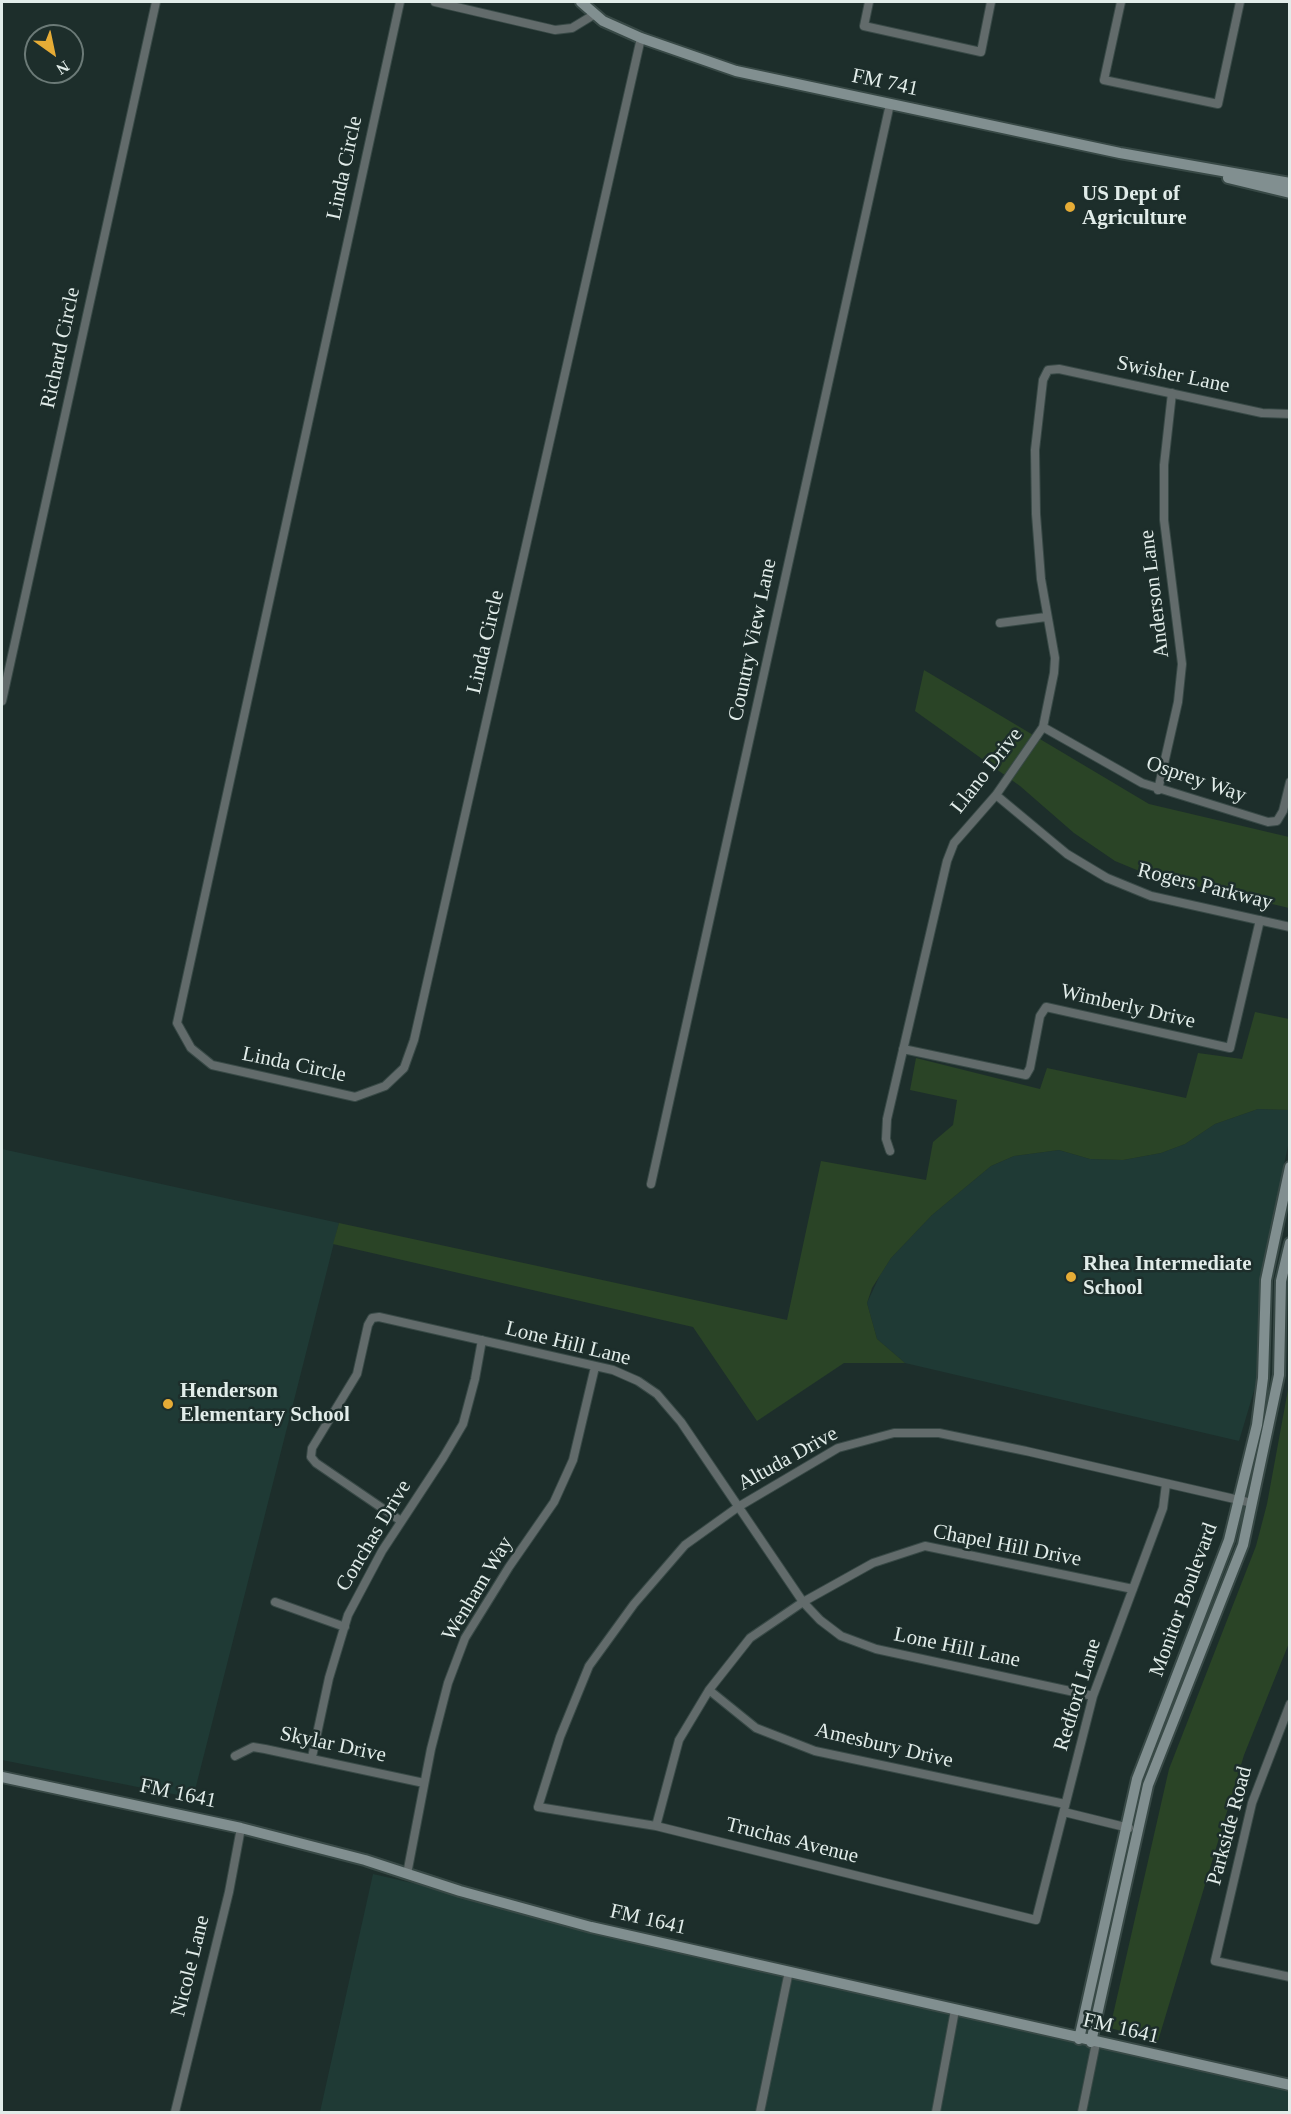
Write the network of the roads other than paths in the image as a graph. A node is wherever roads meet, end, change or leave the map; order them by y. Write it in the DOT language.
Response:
graph roads {
  1 [pos="156,2"];
  2 [pos="399,2"];
  3 [pos="435,2"];
  4 [pos="581,2"];
  5 [pos="868,2"];
  6 [pos="992,2"];
  7 [pos="1122,2"];
  8 [pos="1240,2"];
  9 [pos="595,14"];
  10 [pos="641,38"];
  11 [pos="890,104"];
  12 [pos="1194,167"];
  13 [pos="1290,183"];
  14 [pos="1290,193"];
  15 [pos="1048,370"];
  16 [pos="1172,393"];
  17 [pos="1290,414"];
  18 [pos="1046,617"];
  19 [pos="1000,623"];
  20 [pos="2,702"];
  21 [pos="1043,727"];
  22 [pos="1290,782"];
  23 [pos="1158,790"];
  24 [pos="996,795"];
  25 [pos="1260,920"];
  26 [pos="1290,927"];
  27 [pos="903,1049"];
  28 [pos="890,1151"];
  29 [pos="1290,1167"];
  30 [pos="651,1184"];
  31 [pos="1290,1243"];
  32 [pos="482,1341"];
  33 [pos="595,1367"];
  34 [pos="1166,1484"];
  35 [pos="1239,1500"];
  36 [pos="1252,1503"];
  37 [pos="738,1507"];
  38 [pos="401,1521"];
  39 [pos="1133,1589"];
  40 [pos="275,1602"];
  41 [pos="803,1602"];
  42 [pos="345,1627"];
  43 [pos="709,1690"];
  44 [pos="1093,1696"];
  45 [pos="1290,1704"];
  46 [pos="235,1756"];
  47 [pos="312,1757"];
  48 [pos="2,1777"];
  49 [pos="424,1783"];
  50 [pos="538,1807"];
  51 [pos="1064,1808"];
  52 [pos="656,1826"];
  53 [pos="1126,1827"];
  54 [pos="241,1828"];
  55 [pos="1138,1830"];
  56 [pos="406,1874"];
  57 [pos="1036,1920"];
  58 [pos="789,1971"];
  59 [pos="1290,1977"];
  60 [pos="955,2010"];
  61 [pos="1079,2039"];
  62 [pos="1094,2043"];
  63 [pos="1290,2085"];
  64 [pos="175,2112"];
  65 [pos="760,2112"];
  66 [pos="936,2112"];
  67 [pos="1082,2112"];
  1 -- 20 [label="street, Richard Circle"];
  2 -- 10 [label="street, Linda Circle"];
  3 -- 9 [label="street"];
  4 -- 9 [label="main road, FM 741 / FM 741"];
  5 -- 6 [label="street"];
  7 -- 8 [label="street"];
  9 -- 10 [label="main road, FM 741 / FM 741"];
  10 -- 11 [label="main road, FM 741 / FM 741"];
  11 -- 12 [label="main road, FM 741 / FM 741"];
  11 -- 30 [label="street, Country View Lane"];
  12 -- 13 [label="main road, FM 741 / FM 741"];
  12 -- 14 [label="main road, FM 741 / FM 741"];
  15 -- 16 [label="street, Swisher Lane"];
  15 -- 18 [label="street, Llano Drive"];
  16 -- 17 [label="street, Swisher Lane"];
  16 -- 23 [label="street, Anderson Lane"];
  18 -- 19 [label="street"];
  18 -- 21 [label="street, Llano Drive"];
  21 -- 23 [label="street, Osprey Way"];
  21 -- 24 [label="street, Llano Drive"];
  22 -- 23 [label="street, Osprey Way"];
  24 -- 25 [label="street, Rogers Parkway"];
  24 -- 27 [label="street, Llano Drive"];
  25 -- 26 [label="street, Rogers Parkway"];
  25 -- 27 [label="street, Wimberly Drive"];
  27 -- 28 [label="street, Llano Drive"];
  29 -- 35 [label="main road, Monitor Boulevard"];
  31 -- 36 [label="main road, Monitor Boulevard"];
  32 -- 33 [label="street, Lone Hill Lane"];
  32 -- 38 [label="street, Conchas Drive"];
  32 -- 38 [label="street, Lone Hill Lane"];
  33 -- 37 [label="street, Lone Hill Lane"];
  33 -- 49 [label="street, Wenham Way"];
  34 -- 35 [label="street, Altuda Drive"];
  34 -- 37 [label="street, Altuda Drive"];
  34 -- 39 [label="street, Redford Lane"];
  35 -- 36 [label="street, Altuda Drive"];
  35 -- 53 [label="main road, Monitor Boulevard"];
  36 -- 55 [label="main road, Monitor Boulevard"];
  37 -- 41 [label="street, Lone Hill Lane"];
  37 -- 50 [label="street, Altuda Drive"];
  38 -- 42 [label="street, Conchas Drive"];
  39 -- 41 [label="street, Chapel Hill Drive"];
  39 -- 44 [label="street, Redford Lane"];
  40 -- 42 [label="street"];
  41 -- 43 [label="street, Chapel Hill Drive"];
  41 -- 44 [label="street, Lone Hill Lane"];
  42 -- 47 [label="street, Conchas Drive"];
  43 -- 51 [label="street, Amesbury Drive"];
  43 -- 52 [label="street, Chapel Hill Drive"];
  44 -- 51 [label="street, Redford Lane"];
  45 -- 59 [label="street, Parkside Road"];
  46 -- 47 [label="street, Skylar Drive"];
  47 -- 49 [label="street, Skylar Drive"];
  48 -- 54 [label="main road, FM 1641 / FM 1641"];
  49 -- 56 [label="street, Wenham Way"];
  50 -- 52 [label="street, Truchas Avenue"];
  51 -- 53 [label="street, Amesbury Drive"];
  51 -- 57 [label="street, Redford Lane"];
  52 -- 57 [label="street, Truchas Avenue"];
  53 -- 55 [label="street, Amesbury Drive"];
  53 -- 61 [label="main road, Monitor Boulevard"];
  54 -- 56 [label="main road, FM 1641 / FM 1641"];
  54 -- 64 [label="street, Nicole Lane"];
  55 -- 62 [label="main road, Monitor Boulevard"];
  56 -- 58 [label="main road, FM 1641 / FM 1641"];
  58 -- 60 [label="main road, FM 1641 / FM 1641"];
  58 -- 65 [label="street"];
  60 -- 61 [label="main road, FM 1641 / FM 1641"];
  60 -- 66 [label="street"];
  61 -- 62 [label="main road, FM 1641 / FM 1641"];
  62 -- 63 [label="main road, FM 1641 / FM 1641"];
  62 -- 67 [label="street"];
}
